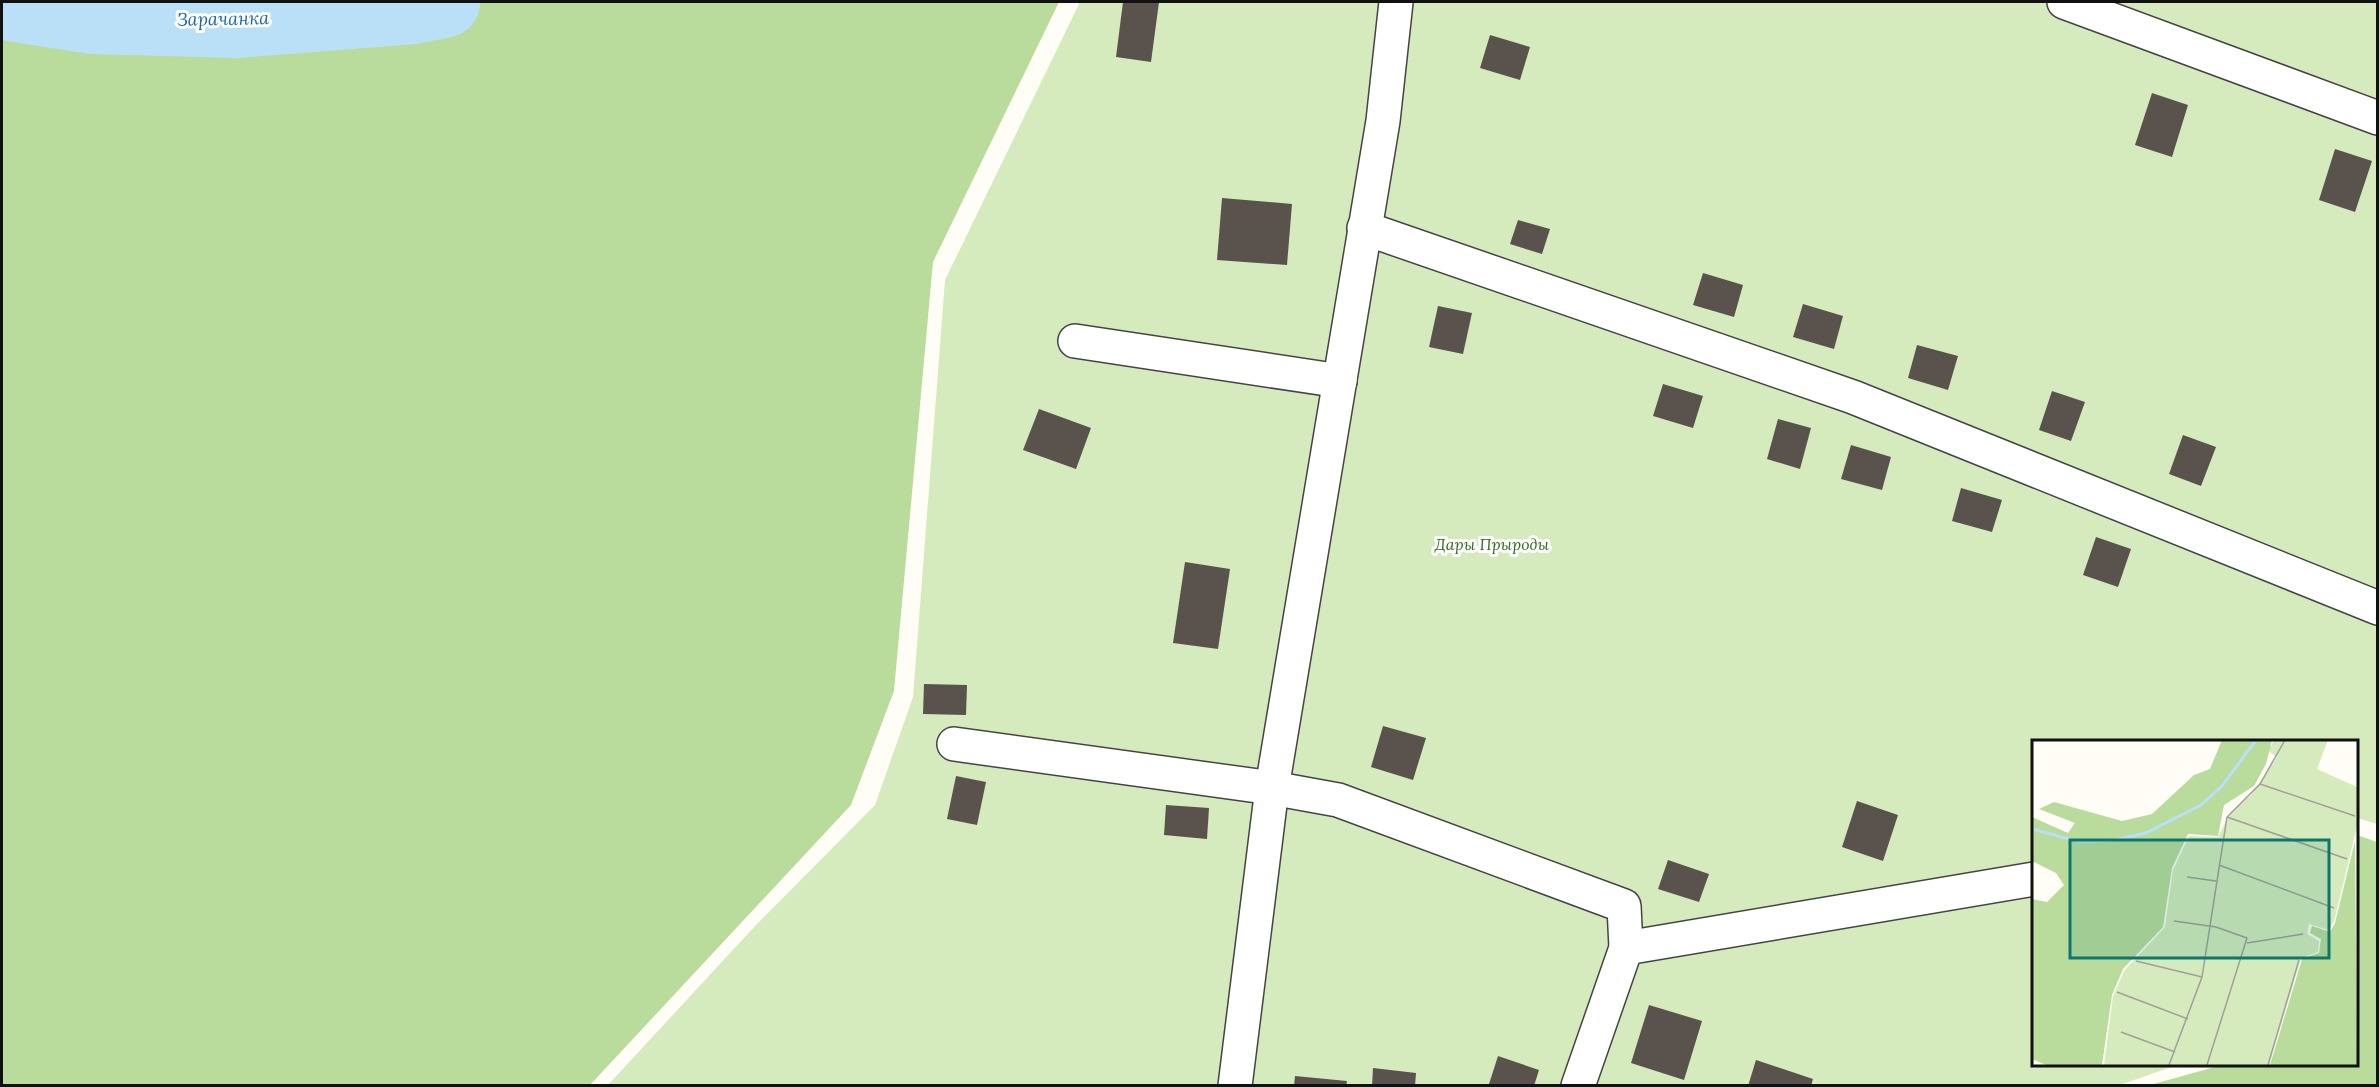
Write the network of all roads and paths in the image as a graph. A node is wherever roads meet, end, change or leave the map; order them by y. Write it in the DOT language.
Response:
graph roads {
  1 [pos="1396,2"];
  2 [pos="2064,2"];
  3 [pos="2378,118"];
  4 [pos="1364,228"];
  5 [pos="1075,340"];
  6 [pos="1340,381"];
  7 [pos="2378,608"];
  8 [pos="954,744"];
  9 [pos="1272,788"];
  10 [pos="2032,879"];
  11 [pos="1626,948"];
  12 [pos="1234,1086"];
  13 [pos="1578,1086"];
  1 -- 4 [label="lane"];
  2 -- 3 [label="lane"];
  4 -- 6 [label="lane"];
  4 -- 7 [label="lane"];
  5 -- 6 [label="lane"];
  6 -- 9 [label="lane"];
  8 -- 9 [label="lane"];
  9 -- 11 [label="lane"];
  9 -- 12 [label="lane"];
  10 -- 11 [label="lane"];
  11 -- 13 [label="lane"];
}
